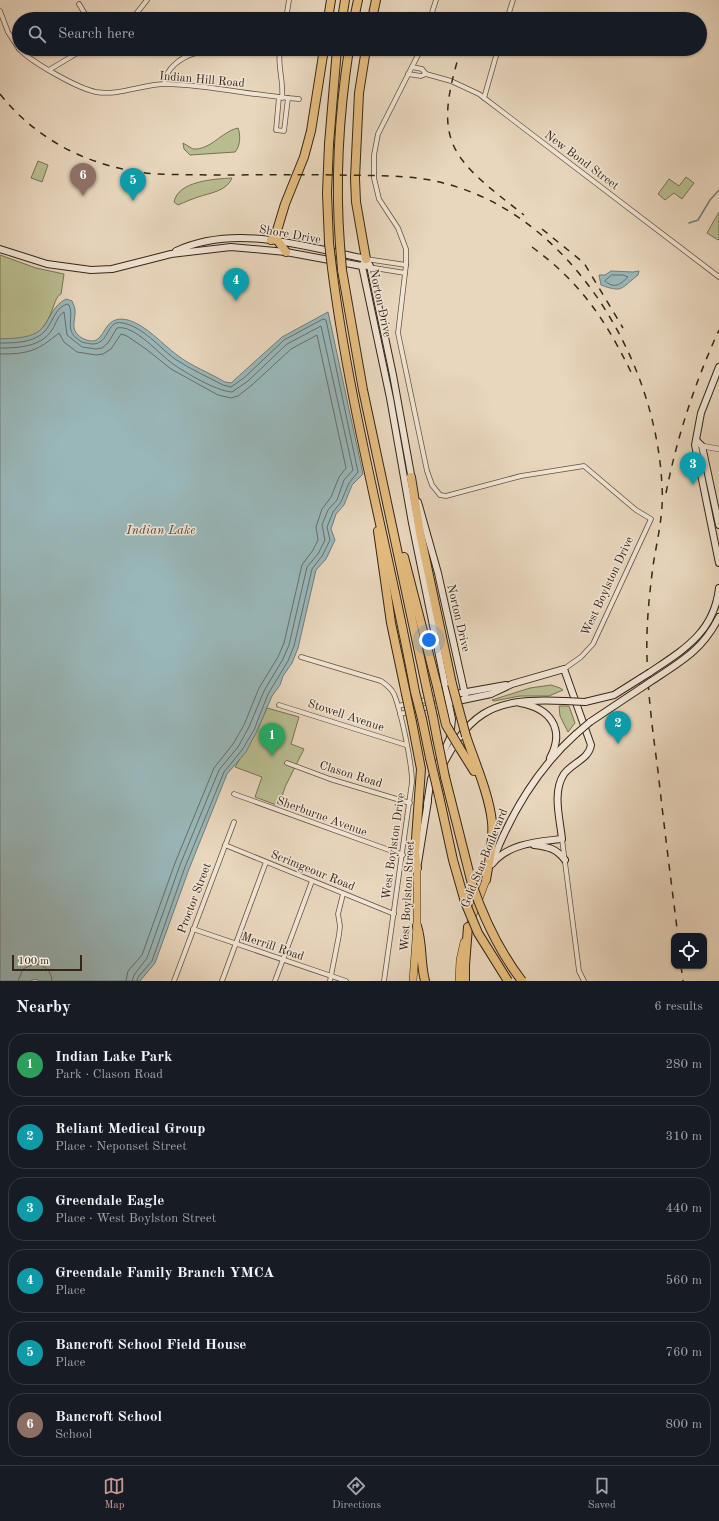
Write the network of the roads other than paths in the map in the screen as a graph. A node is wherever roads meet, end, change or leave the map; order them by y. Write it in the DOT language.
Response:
graph roads {
  1 [pos="146,0"];
  2 [pos="289,0"];
  3 [pos="331,0"];
  4 [pos="345,0"];
  5 [pos="358,0"];
  6 [pos="363,0"];
  7 [pos="376,0"];
  8 [pos="436,0"];
  9 [pos="513,0"];
  10 [pos="79,4"];
  11 [pos="0,11"];
  12 [pos="84,12"];
  13 [pos="137,12"];
  14 [pos="287,12"];
  15 [pos="329,12"];
  16 [pos="343,12"];
  17 [pos="355,12"];
  18 [pos="358,12"];
  19 [pos="373,12"];
  20 [pos="432,12"];
  21 [pos="509,12"];
  22 [pos="12,38"];
  23 [pos="27,56"];
  24 [pos="72,56"];
  25 [pos="187,56"];
  26 [pos="279,56"];
  27 [pos="323,56"];
  28 [pos="336,56"];
  29 [pos="348,56"];
  30 [pos="365,56"];
  31 [pos="418,56"];
  32 [pos="496,56"];
  33 [pos="412,67"];
  34 [pos="49,70"];
  35 [pos="408,74"];
  36 [pos="426,74"];
  37 [pos="164,84"];
  38 [pos="283,98"];
  39 [pos="484,98"];
  40 [pos="300,99"];
  41 [pos="275,240"];
  42 [pos="0,249"];
  43 [pos="286,252"];
  44 [pos="171,254"];
  45 [pos="366,264"];
  46 [pos="406,265"];
  47 [pos="405,273"];
  48 [pos="719,277"];
  49 [pos="719,367"];
  50 [pos="700,443"];
  51 [pos="719,449"];
  52 [pos="411,476"];
  53 [pos="386,496"];
  54 [pos="376,501"];
  55 [pos="708,509"];
  56 [pos="717,509"];
  57 [pos="651,519"];
  58 [pos="719,525"];
  59 [pos="719,563"];
  60 [pos="719,588"];
  61 [pos="718,604"];
  62 [pos="719,617"];
  63 [pos="301,657"];
  64 [pos="564,669"];
  65 [pos="447,696"];
  66 [pos="465,696"];
  67 [pos="513,702"];
  68 [pos="448,703"];
  69 [pos="280,705"];
  70 [pos="398,706"];
  71 [pos="400,714"];
  72 [pos="406,745"];
  73 [pos="287,763"];
  74 [pos="546,764"];
  75 [pos="234,794"];
  76 [pos="410,803"];
  77 [pos="427,804"];
  78 [pos="489,804"];
  79 [pos="234,822"];
  80 [pos="562,838"];
  81 [pos="528,844"];
  82 [pos="225,845"];
  83 [pos="403,855"];
  84 [pos="565,860"];
  85 [pos="266,862"];
  86 [pos="492,864"];
  87 [pos="417,868"];
  88 [pos="486,880"];
  89 [pos="312,881"];
  90 [pos="343,894"];
  91 [pos="394,914"];
  92 [pos="417,926"];
  93 [pos="468,926"];
  94 [pos="193,929"];
  95 [pos="236,944"];
  96 [pos="283,960"];
  97 [pos="331,976"];
  98 [pos="174,981"];
  99 [pos="222,981"];
  100 [pos="275,981"];
  101 [pos="330,981"];
  102 [pos="346,981"];
  103 [pos="384,981"];
  104 [pos="413,981"];
  105 [pos="425,981"];
  106 [pos="459,981"];
  107 [pos="465,981"];
  108 [pos="508,981"];
  109 [pos="522,981"];
  110 [pos="584,981"];
  1 -- 13 [label="street"];
  2 -- 14 [label="street"];
  3 -- 15 [label="highway"];
  4 -- 16 [label="highway"];
  5 -- 17 [label="highway"];
  6 -- 18 [label="highway"];
  7 -- 19 [label="highway"];
  8 -- 20 [label="street"];
  9 -- 21 [label="street"];
  10 -- 12 [label="street"];
  11 -- 22 [label="street, Indian Hill Road"];
  23 -- 34 [label="street, Indian Hill Road"];
  24 -- 34 [label="street"];
  25 -- 37 [label="street"];
  26 -- 38 [label="street"];
  27 -- 41 [label="highway"];
  28 -- 54 [label="highway, bridge"];
  29 -- 53 [label="highway, bridge"];
  30 -- 45 [label="highway"];
  31 -- 33 [label="street, Norton Drive"];
  32 -- 39 [label="street"];
  33 -- 35 [label="street, Norton Drive"];
  33 -- 36 [label="street, New Bond Street"];
  34 -- 37 [label="street, Indian Hill Road"];
  35 -- 36 [label="street, New Bond Street"];
  35 -- 46 [label="street, Norton Drive"];
  36 -- 39 [label="street, New Bond Street"];
  37 -- 38 [label="street, Indian Hill Road"];
  38 -- 38 [label="street"];
  38 -- 40 [label="street, Indian Hill Road"];
  39 -- 48 [label="street, New Bond Street"];
  41 -- 43 [label="highway"];
  41 -- 44 [label="main road, Shore Drive"];
  41 -- 45 [label="main road, Shore Drive"];
  42 -- 44 [label="main road, Shore Drive"];
  43 -- 44 [label="main road, Shore Drive"];
  43 -- 45 [label="main road, Shore Drive"];
  45 -- 46 [label="street, Shore Drive"];
  45 -- 47 [label="street, Shore Drive"];
  45 -- 52 [label="main road, Norton Drive"];
  45 -- 65 [label="main road, Norton Drive"];
  46 -- 47 [label="street, Norton Drive"];
  47 -- 57 [label="street, Norton Drive"];
  49 -- 50 [label="main road"];
  50 -- 51 [label="street"];
  50 -- 55 [label="main road"];
  50 -- 56 [label="main road"];
  52 -- 66 [label="main road, Norton Drive"];
  52 -- 78 [label="highway, bridge"];
  53 -- 78 [label="highway, bridge"];
  53 -- 109 [label="highway, bridge"];
  54 -- 87 [label="highway, bridge"];
  54 -- 108 [label="highway, bridge"];
  55 -- 56 [label="street"];
  55 -- 59 [label="main road"];
  56 -- 58 [label="main road"];
  57 -- 64 [label="street, West Boylston Drive"];
  60 -- 61 [label="main road, West Boylston Street"];
  61 -- 67 [label="main road, West Boylston Street, bridge"];
  62 -- 74 [label="main road, Gold Star Boulevard, bridge"];
  63 -- 70 [label="street"];
  64 -- 66 [label="main road, West Boylston Drive"];
  64 -- 80 [label="main road"];
  65 -- 66 [label="main road, West Boylston Drive"];
  65 -- 68 [label="main road, Norton Drive"];
  65 -- 70 [label="street, West Boylston Drive"];
  66 -- 68 [label="main road, West Boylston Drive"];
  67 -- 74 [label="main road"];
  67 -- 77 [label="main road, West Boylston Street"];
  68 -- 71 [label="street, West Boylston Drive"];
  68 -- 77 [label="main road, Norton Drive"];
  69 -- 72 [label="street, Stowell Avenue"];
  70 -- 71 [label="street, West Boylston Drive"];
  71 -- 72 [label="street, West Boylston Drive"];
  72 -- 76 [label="street, West Boylston Drive"];
  73 -- 76 [label="street, Clason Road"];
  74 -- 86 [label="main road, Gold Star Boulevard"];
  75 -- 83 [label="street, Sherburne Avenue"];
  76 -- 83 [label="street, West Boylston Drive"];
  77 -- 87 [label="main road, West Boylston Street"];
  78 -- 88 [label="highway"];
  79 -- 82 [label="street, Proctor Street"];
  80 -- 81 [label="main road"];
  80 -- 84 [label="street"];
  81 -- 84 [label="main road"];
  81 -- 86 [label="main road"];
  82 -- 85 [label="street, Scrimgeour Road"];
  82 -- 94 [label="street, Proctor Street"];
  83 -- 91 [label="street, West Boylston Drive"];
  84 -- 110 [label="street"];
  85 -- 89 [label="street, Scrimgeour Road"];
  85 -- 95 [label="street"];
  86 -- 88 [label="main road, Gold Star Boulevard"];
  87 -- 92 [label="main road, West Boylston Street"];
  88 -- 93 [label="main road, Gold Star Boulevard"];
  89 -- 90 [label="street, Scrimgeour Road"];
  89 -- 96 [label="street"];
  90 -- 91 [label="street, Scrimgeour Road"];
  90 -- 97 [label="street"];
  91 -- 103 [label="street, West Boylston Drive"];
  92 -- 104 [label="main road, West Boylston Street"];
  92 -- 105 [label="highway"];
  93 -- 106 [label="main road, Gold Star Boulevard"];
  93 -- 107 [label="highway"];
  94 -- 95 [label="street, Merrill Road"];
  94 -- 98 [label="street, Proctor Street"];
  95 -- 96 [label="street, Merrill Road"];
  95 -- 99 [label="street"];
  96 -- 97 [label="street, Merrill Road"];
  96 -- 100 [label="street"];
  97 -- 101 [label="street"];
  97 -- 102 [label="street, Merrill Road"];
}
